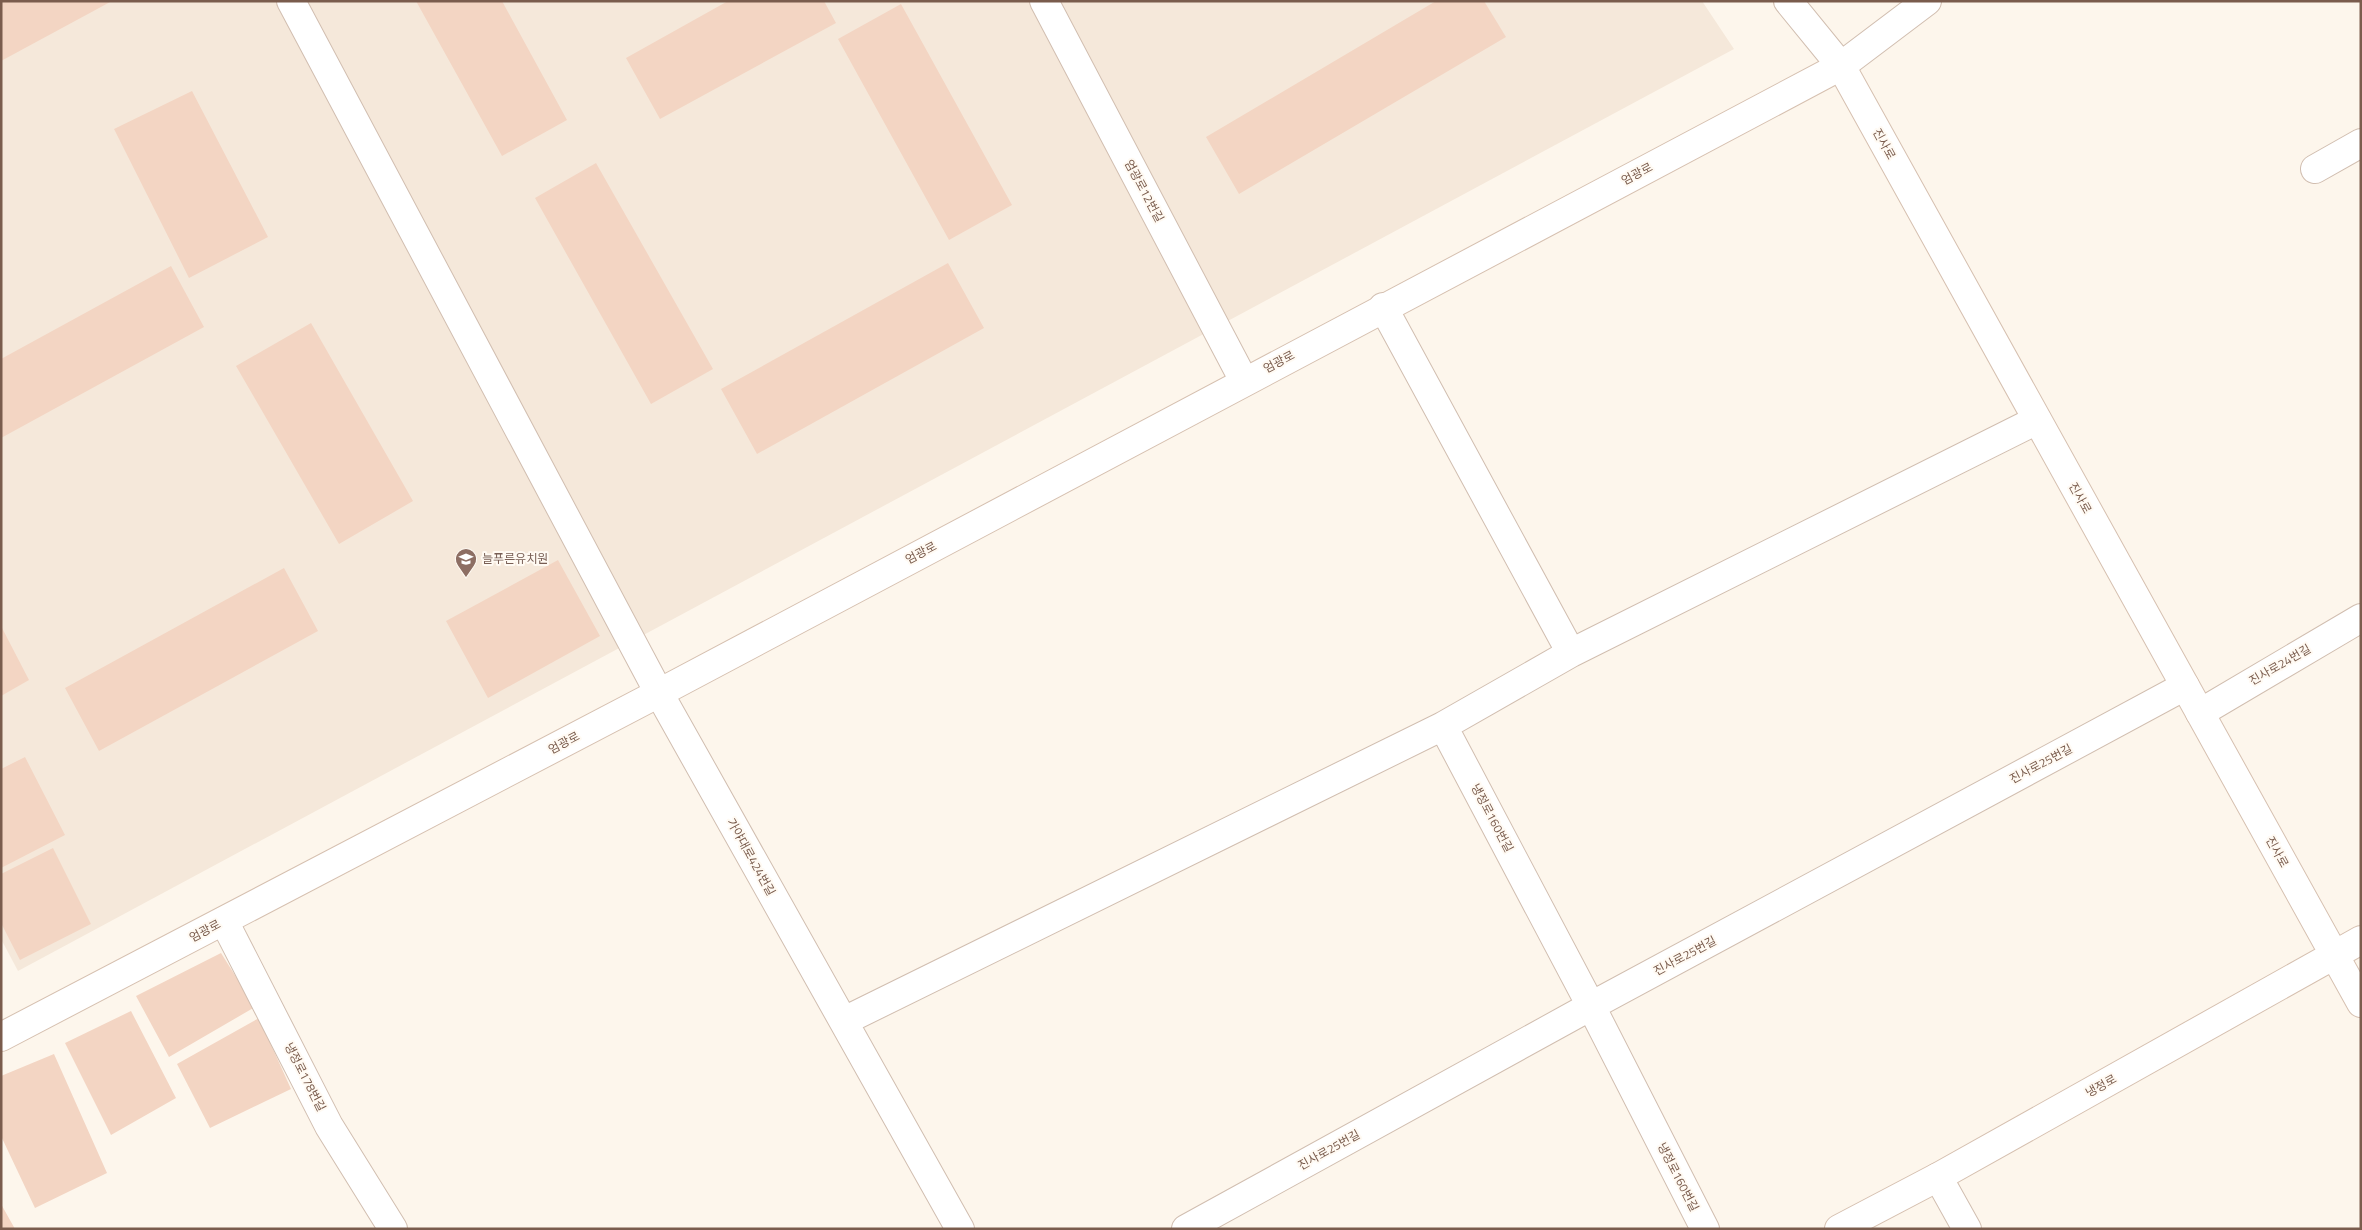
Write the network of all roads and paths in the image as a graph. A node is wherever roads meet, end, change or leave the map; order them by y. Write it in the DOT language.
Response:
graph roads {
  1 [pos="291,1"];
  2 [pos="1044,1"];
  3 [pos="1788,1"];
  4 [pos="1927,1"];
  5 [pos="1841,66"];
  6 [pos="2361,144"];
  7 [pos="2315,169"];
  8 [pos="1383,307"];
  9 [pos="1244,381"];
  10 [pos="2037,420"];
  11 [pos="2361,618"];
  12 [pos="1571,653"];
  13 [pos="2185,686"];
  14 [pos="659,693"];
  15 [pos="2200,713"];
  16 [pos="1443,726"];
  17 [pos="224,921"];
  18 [pos="2361,940"];
  19 [pos="2334,956"];
  20 [pos="2361,1003"];
  21 [pos="1591,1006"];
  22 [pos="844,1022"];
  23 [pos="1,1037"];
  24 [pos="1938,1177"];
  25 [pos="393,1229"];
  26 [pos="960,1229"];
  27 [pos="1186,1229"];
  28 [pos="1704,1229"];
  29 [pos="1839,1229"];
  30 [pos="1967,1229"];
  1 -- 14 [label="street, 가야대로424번길"];
  2 -- 9 [label="street, 엄광로12번길"];
  3 -- 5 [label="street, 진사로"];
  4 -- 5 [label="street, 엄광로"];
  5 -- 8 [label="street, 엄광로"];
  5 -- 10 [label="street, 진사로"];
  6 -- 7 [label="street"];
  8 -- 9 [label="street, 엄광로"];
  8 -- 12 [label="street"];
  9 -- 14 [label="street, 엄광로"];
  10 -- 12 [label="street"];
  10 -- 13 [label="street, 진사로"];
  11 -- 15 [label="street, 진사로24번길"];
  12 -- 16 [label="street"];
  13 -- 15 [label="street, 진사로"];
  13 -- 21 [label="street, 진사로25번길"];
  14 -- 17 [label="street, 엄광로"];
  14 -- 22 [label="street, 가야대로424번길"];
  15 -- 19 [label="street, 진사로"];
  16 -- 21 [label="street, 냉정로160번길"];
  16 -- 22 [label="street"];
  17 -- 23 [label="street, 엄광로"];
  17 -- 25 [label="street, 냉정로178번길"];
  18 -- 19 [label="street, 냉정로"];
  19 -- 20 [label="street, 진사로"];
  19 -- 24 [label="street, 냉정로"];
  21 -- 27 [label="street, 진사로25번길"];
  21 -- 28 [label="street, 냉정로160번길"];
  22 -- 26 [label="street, 가야대로424번길"];
  24 -- 29 [label="street, 냉정로"];
  24 -- 30 [label="street"];
}
